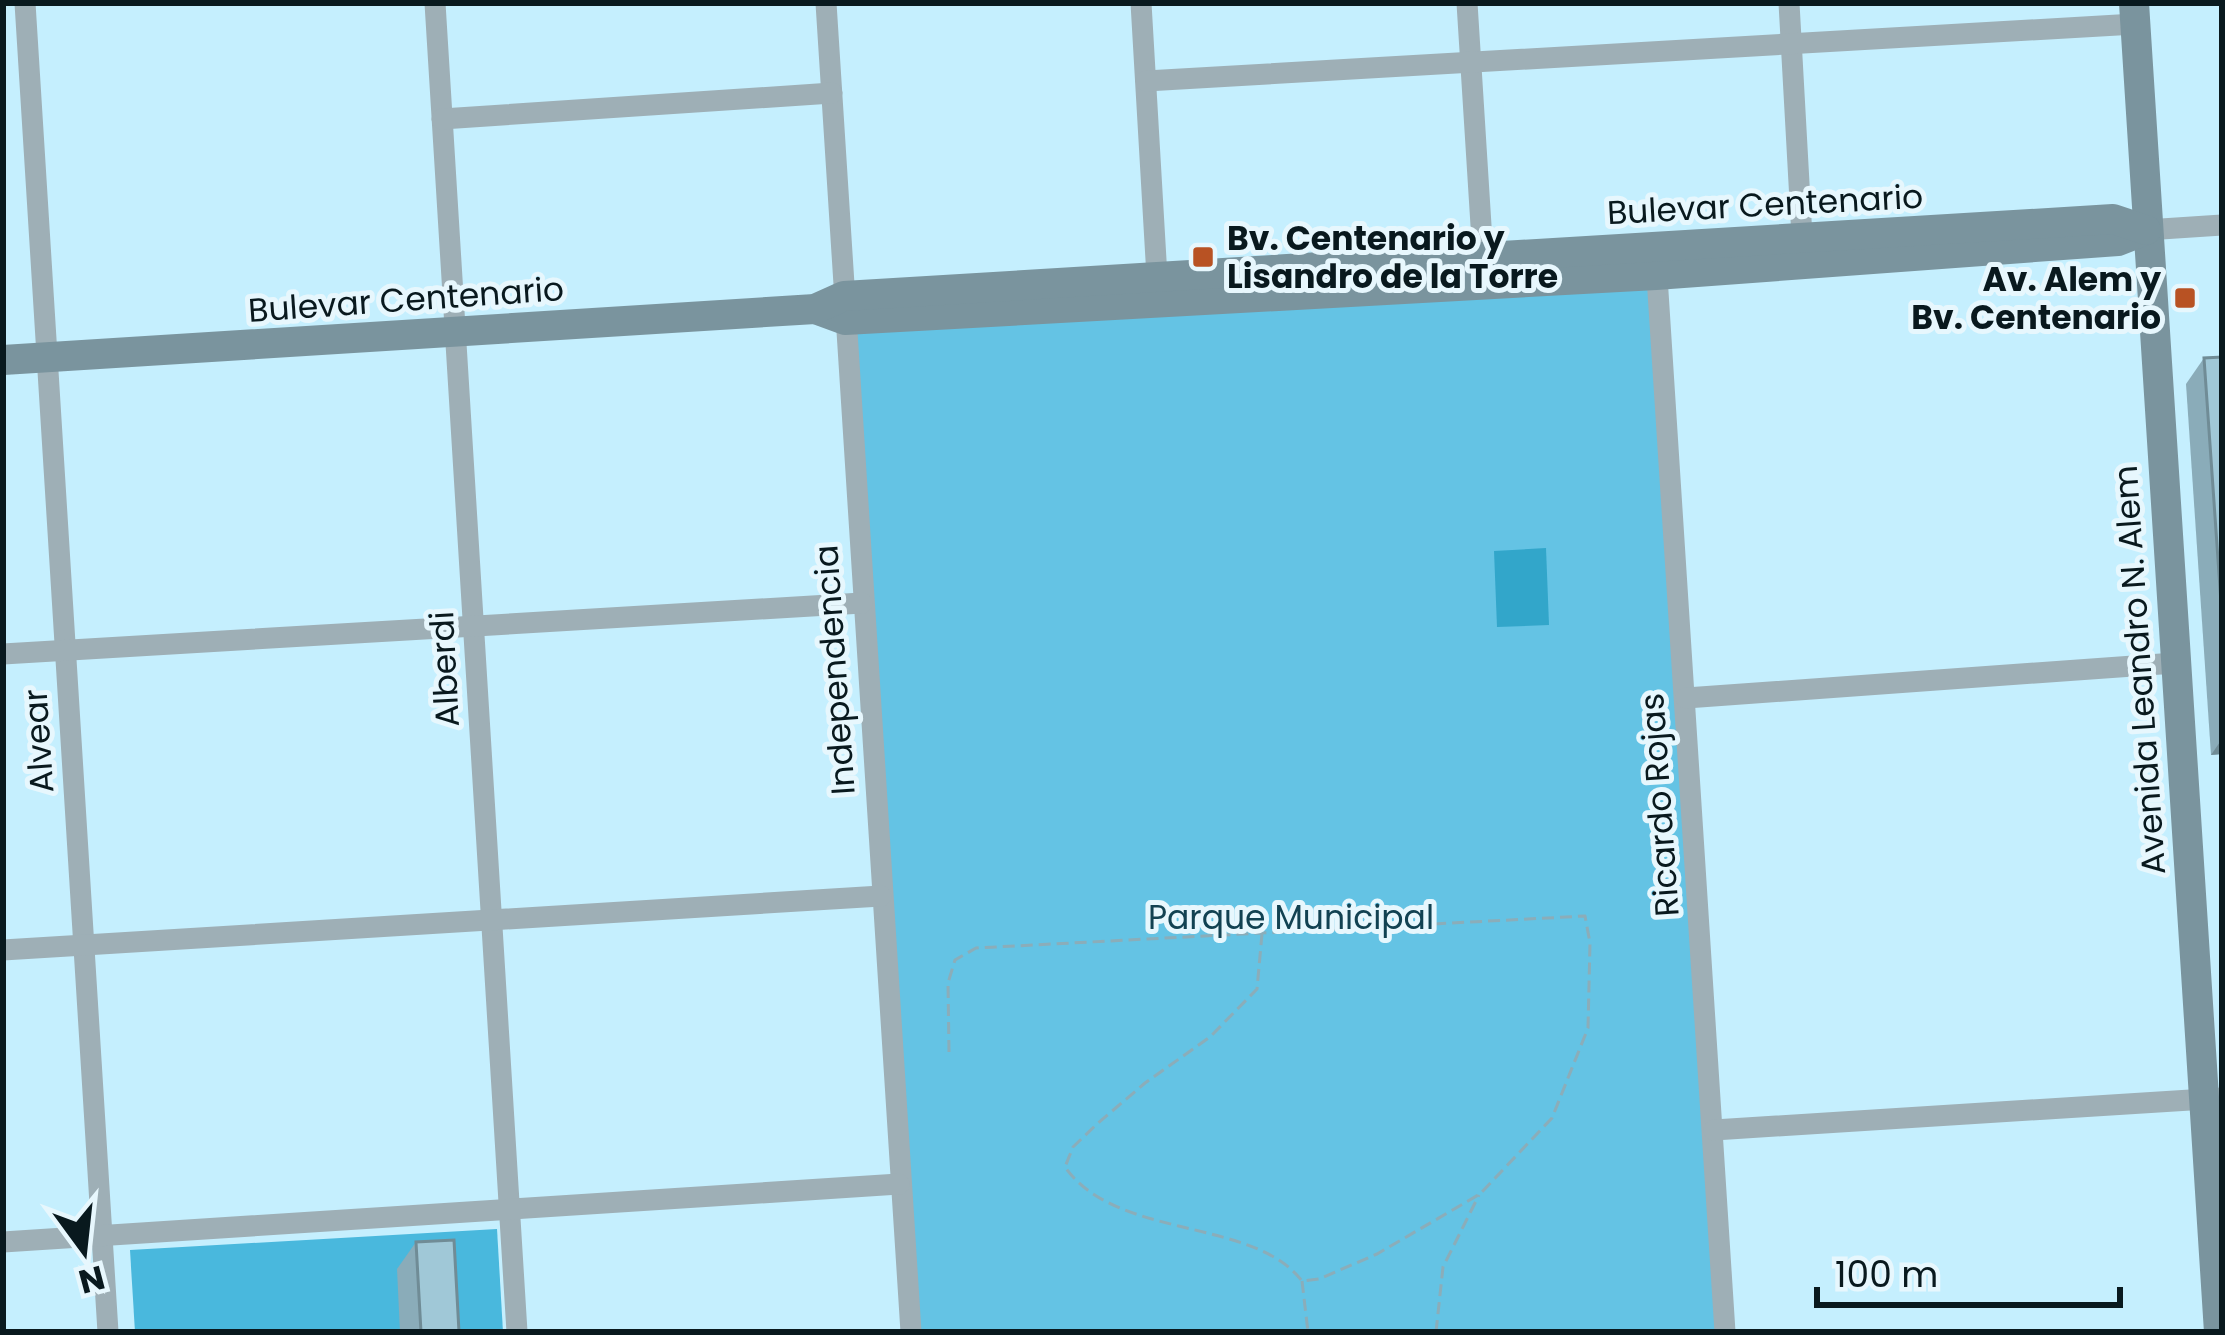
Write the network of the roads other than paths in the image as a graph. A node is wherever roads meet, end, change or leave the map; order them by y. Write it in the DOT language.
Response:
graph roads {
  1 [pos="25,3"];
  2 [pos="435,3"];
  3 [pos="826,3"];
  4 [pos="1141,3"];
  5 [pos="1467,3"];
  6 [pos="1789,3"];
  7 [pos="2134,13"];
  8 [pos="1792,44"];
  9 [pos="1471,62"];
  10 [pos="1146,81"];
  11 [pos="832,93"];
  12 [pos="442,118"];
  13 [pos="2222,225"];
  14 [pos="2146,230"];
  15 [pos="1802,237"];
  16 [pos="1483,257"];
  17 [pos="1656,260"];
  18 [pos="1157,277"];
  19 [pos="844,308"];
  20 [pos="457,332"];
  21 [pos="47,358"];
  22 [pos="3,360"];
  23 [pos="862,602"];
  24 [pos="474,625"];
  25 [pos="65,650"];
  26 [pos="3,654"];
  27 [pos="2175,663"];
  28 [pos="1686,698"];
  29 [pos="881,896"];
  30 [pos="492,921"];
  31 [pos="84,944"];
  32 [pos="3,950"];
  33 [pos="2213,1098"];
  34 [pos="1714,1130"];
  35 [pos="899,1184"];
  36 [pos="509,1209"];
  37 [pos="102,1235"];
  38 [pos="3,1242"];
  39 [pos="108,1332"];
  40 [pos="517,1332"];
  41 [pos="910,1332"];
  42 [pos="1725,1332"];
  43 [pos="2219,1332"];
  1 -- 21 [label="street, Alvear"];
  2 -- 12 [label="street, Alberdi"];
  3 -- 11 [label="street, Independencia"];
  4 -- 10 [label="street"];
  5 -- 9 [label="street"];
  6 -- 8 [label="street"];
  7 -- 8 [label="street"];
  7 -- 14 [label="main road, Avenida Leandro N. Alem"];
  8 -- 9 [label="street"];
  8 -- 15 [label="street"];
  9 -- 10 [label="street"];
  9 -- 16 [label="street"];
  10 -- 18 [label="street"];
  11 -- 12 [label="street"];
  11 -- 19 [label="street, Independencia"];
  12 -- 20 [label="street, Alberdi"];
  13 -- 14 [label="street, Bulevar Centenario"];
  14 -- 15 [label="main road, Bulevar Centenario"];
  14 -- 17 [label="main road, Bulevar Centenario"];
  14 -- 27 [label="main road, Avenida Leandro N. Alem"];
  15 -- 17 [label="main road, Bulevar Centenario"];
  16 -- 17 [label="main road, Bulevar Centenario"];
  16 -- 18 [label="main road, Bulevar Centenario"];
  17 -- 19 [label="main road, Bulevar Centenario"];
  17 -- 28 [label="street, Ricardo Rojas"];
  18 -- 19 [label="main road, Bulevar Centenario"];
  19 -- 20 [label="main road, Bulevar Centenario"];
  19 -- 23 [label="street, Independencia"];
  20 -- 21 [label="main road, Bulevar Centenario"];
  20 -- 24 [label="street, Alberdi"];
  21 -- 22 [label="main road, Bulevar Centenario"];
  21 -- 25 [label="street, Alvear"];
  23 -- 24 [label="street"];
  23 -- 29 [label="street, Independencia"];
  24 -- 25 [label="street"];
  24 -- 30 [label="street, Alberdi"];
  25 -- 26 [label="street"];
  25 -- 31 [label="street, Alvear"];
  27 -- 28 [label="street"];
  27 -- 33 [label="main road, Avenida Leandro N. Alem"];
  28 -- 34 [label="street, Ricardo Rojas"];
  29 -- 30 [label="street"];
  29 -- 35 [label="street, Independencia"];
  30 -- 31 [label="street"];
  30 -- 36 [label="street, Alberdi"];
  31 -- 32 [label="street"];
  31 -- 37 [label="street, Alvear"];
  33 -- 34 [label="street"];
  33 -- 43 [label="main road, Avenida Leandro N. Alem"];
  34 -- 42 [label="street, Ricardo Rojas"];
  35 -- 36 [label="street"];
  35 -- 41 [label="street, Independencia"];
  36 -- 37 [label="street"];
  36 -- 40 [label="street, Alberdi"];
  37 -- 38 [label="street"];
  37 -- 39 [label="street, Alvear"];
}
